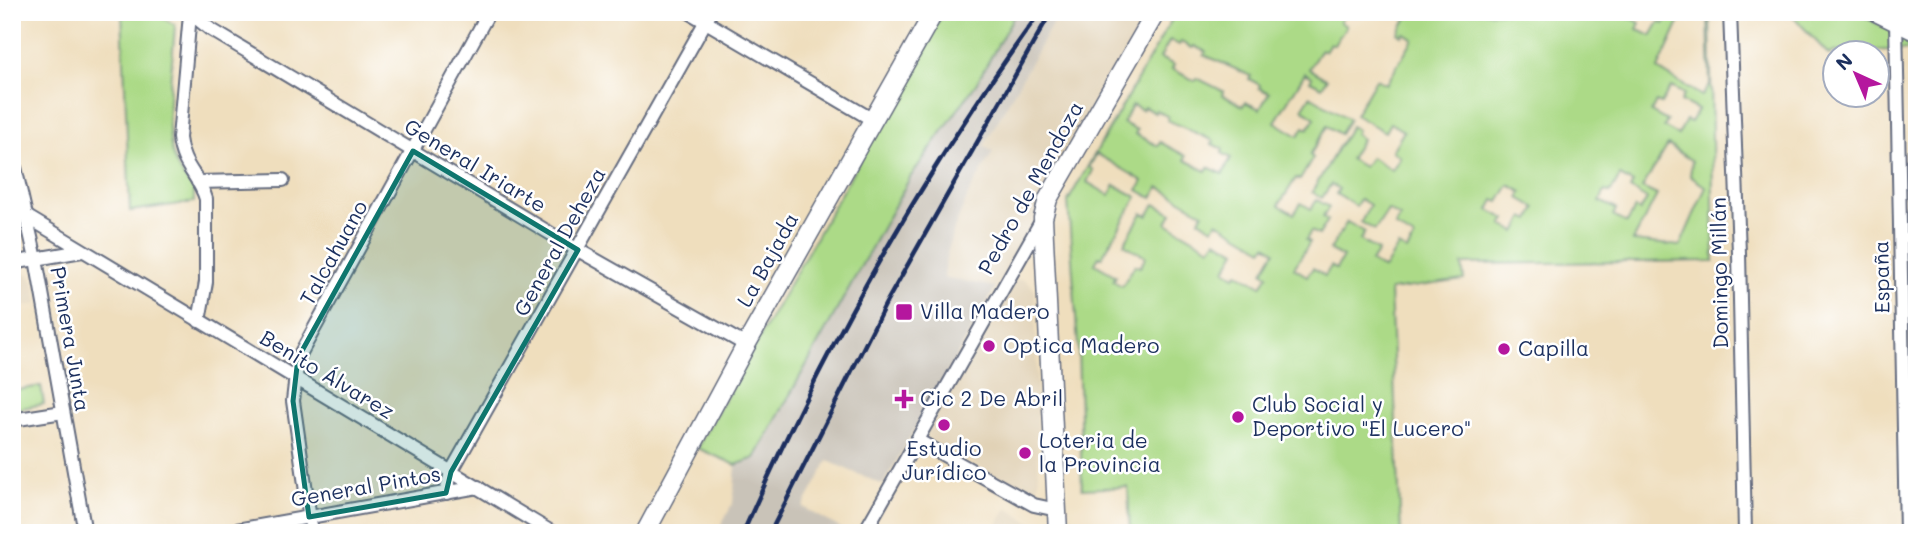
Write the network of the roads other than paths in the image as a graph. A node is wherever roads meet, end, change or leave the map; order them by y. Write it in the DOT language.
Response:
graph roads {
  1 [pos="489,12"];
  2 [pos="689,12"];
  3 [pos="934,12"];
  4 [pos="1156,12"];
  5 [pos="1730,12"];
  6 [pos="1876,12"];
  7 [pos="189,13"];
  8 [pos="708,17"];
  9 [pos="1896,21"];
  10 [pos="1917,32"];
  11 [pos="873,120"];
  12 [pos="413,151"];
  13 [pos="12,154"];
  14 [pos="283,180"];
  15 [pos="198,181"];
  16 [pos="26,216"];
  17 [pos="1043,218"];
  18 [pos="578,250"];
  19 [pos="82,251"];
  20 [pos="36,259"];
  21 [pos="12,263"];
  22 [pos="199,321"];
  23 [pos="746,345"];
  24 [pos="294,378"];
  25 [pos="63,412"];
  26 [pos="12,420"];
  27 [pos="918,440"];
  28 [pos="451,472"];
  29 [pos="478,487"];
  30 [pos="446,493"];
  31 [pos="1057,510"];
  32 [pos="309,517"];
  33 [pos="85,533"];
  34 [pos="220,533"];
  35 [pos="312,533"];
  36 [pos="553,533"];
  37 [pos="645,533"];
  38 [pos="863,533"];
  39 [pos="1058,533"];
  40 [pos="1745,533"];
  41 [pos="1906,533"];
  1 -- 12 [label="street, Talcahuano"];
  2 -- 8 [label="street"];
  3 -- 11 [label="street, La Bajada"];
  4 -- 17 [label="street, Pedro de Mendoza"];
  5 -- 40 [label="street, Domingo Millán"];
  6 -- 9 [label="street"];
  7 -- 12 [label="street, General Iriarte"];
  7 -- 15 [label="street"];
  8 -- 11 [label="street"];
  8 -- 18 [label="street, General Deheza"];
  9 -- 10 [label="street"];
  9 -- 41 [label="street, España"];
  11 -- 23 [label="street, La Bajada"];
  12 -- 18 [label="street, General Iriarte"];
  12 -- 24 [label="street, Talcahuano"];
  13 -- 16 [label="street, Primera Junta"];
  14 -- 15 [label="street"];
  15 -- 22 [label="street"];
  16 -- 19 [label="street, Benito Álvarez"];
  16 -- 20 [label="street, Primera Junta"];
  17 -- 27 [label="street, Pedro de Mendoza"];
  17 -- 31 [label="street"];
  18 -- 23 [label="street, General Iriarte"];
  18 -- 28 [label="street, General Deheza"];
  19 -- 20 [label="street"];
  19 -- 22 [label="street, Benito Álvarez"];
  20 -- 21 [label="street"];
  20 -- 25 [label="street, Primera Junta"];
  22 -- 24 [label="street, Benito Álvarez"];
  23 -- 37 [label="street, La Bajada"];
  24 -- 28 [label="street, Benito Álvarez"];
  24 -- 32 [label="street, Talcahuano"];
  25 -- 26 [label="street"];
  25 -- 33 [label="street, Primera Junta"];
  27 -- 31 [label="street"];
  27 -- 38 [label="street, Pedro de Mendoza"];
  28 -- 29 [label="street, Benito Álvarez"];
  28 -- 30 [label="street, General Deheza"];
  29 -- 30 [label="street, General Pintos"];
  29 -- 36 [label="street, Benito Álvarez"];
  30 -- 32 [label="street, General Pintos"];
  31 -- 39 [label="street"];
  32 -- 34 [label="street, General Pintos"];
  32 -- 35 [label="street, Talcahuano"];
}
